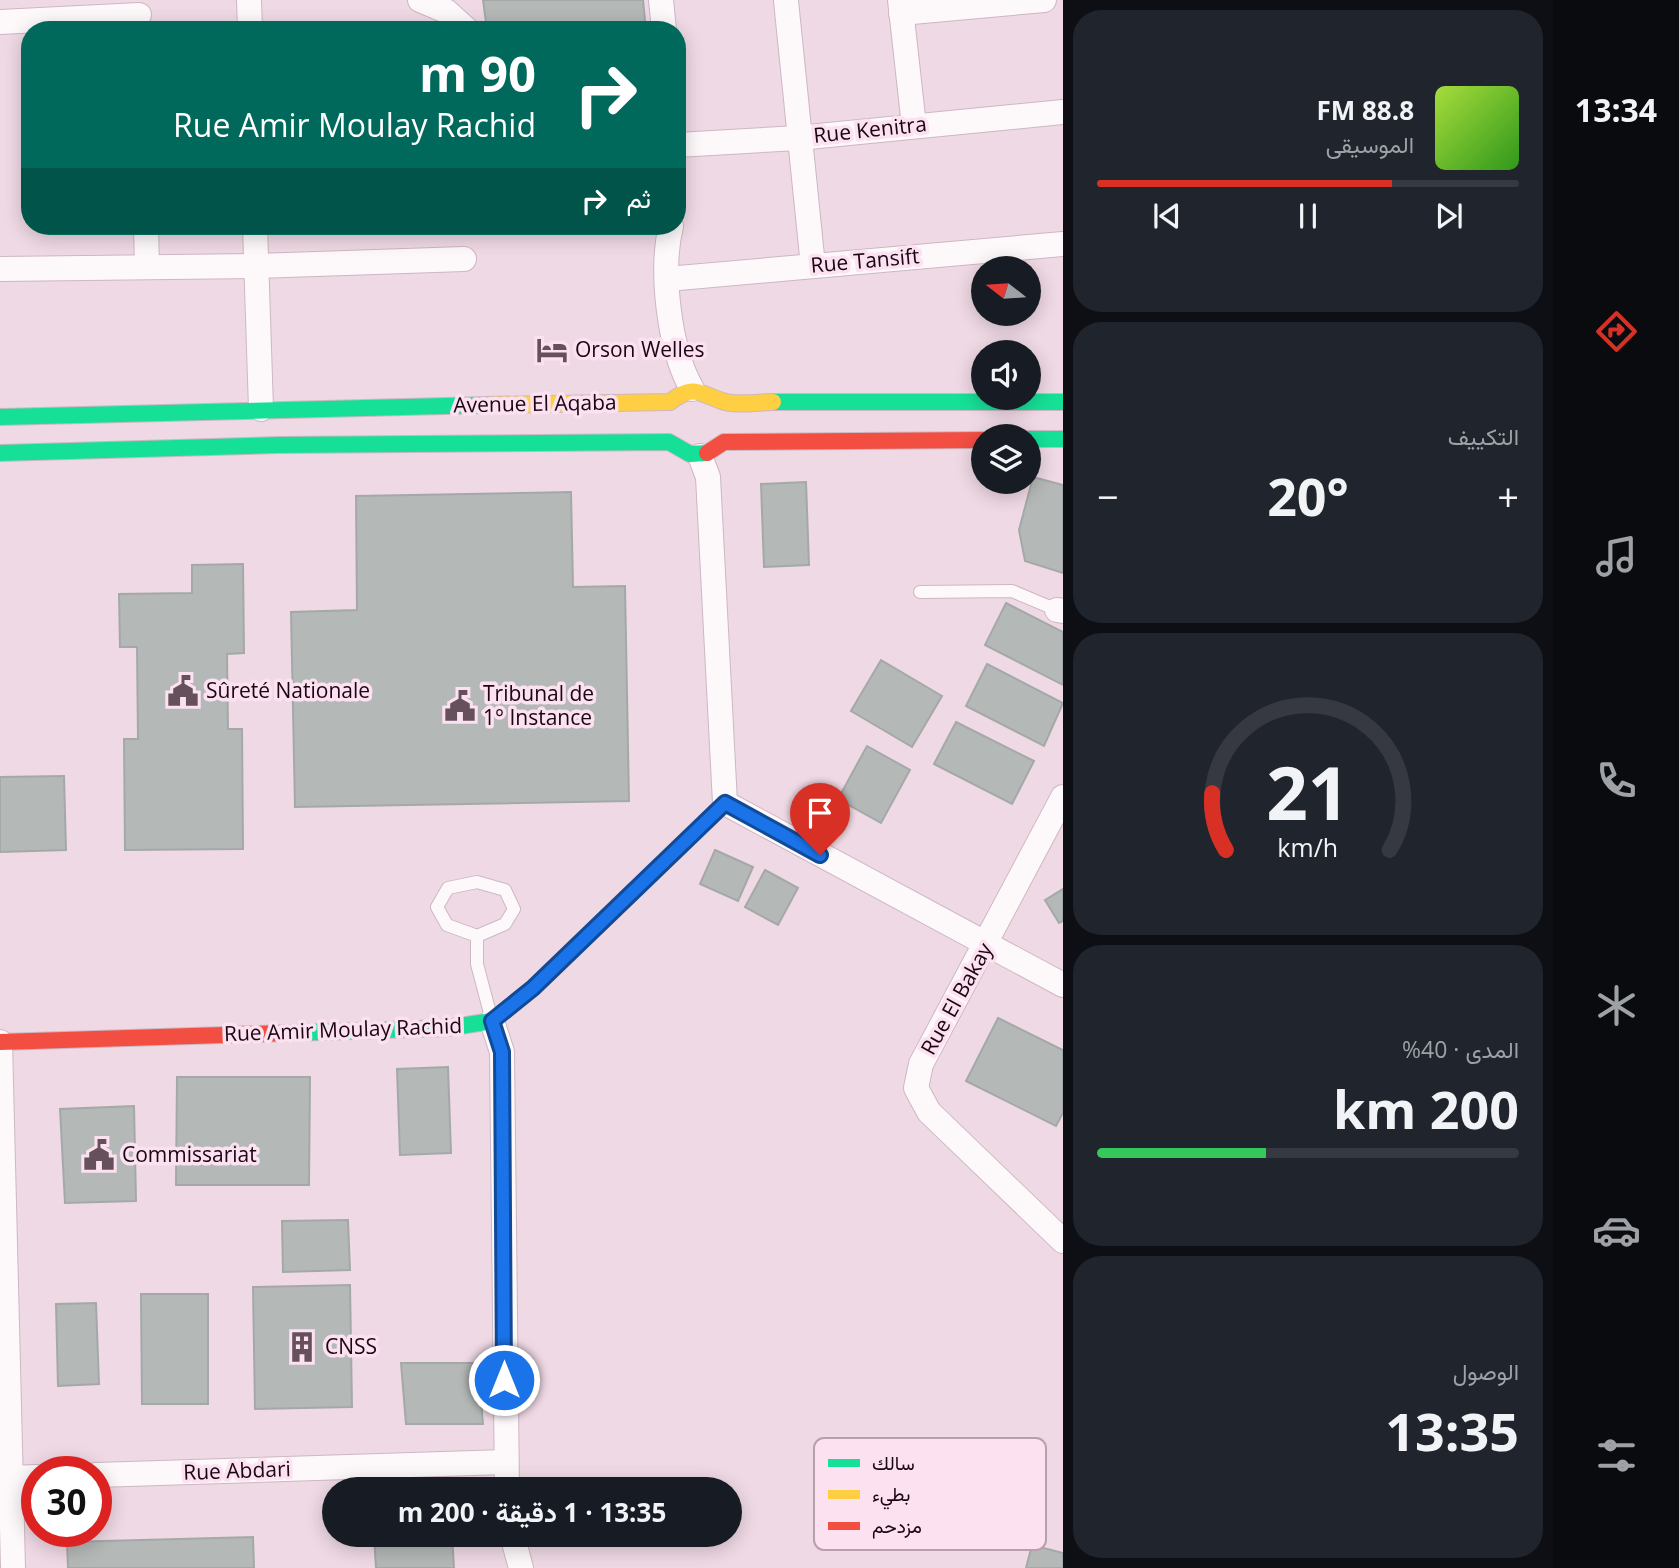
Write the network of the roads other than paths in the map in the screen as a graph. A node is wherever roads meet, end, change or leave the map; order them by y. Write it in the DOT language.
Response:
graph roads {
  1 [pos="249,0"];
  2 [pos="421,0"];
  3 [pos="662,0"];
  4 [pos="1044,0"];
  5 [pos="786,1"];
  6 [pos="449,6"];
  7 [pos="900,7"];
  8 [pos="139,15"];
  9 [pos="250,21"];
  10 [pos="460,21"];
  11 [pos="663,21"];
  12 [pos="0,22"];
  13 [pos="1063,111"];
  14 [pos="914,126"];
  15 [pos="798,138"];
  16 [pos="686,144"];
  17 [pos="146,235"];
  18 [pos="255,235"];
  19 [pos="668,236"];
  20 [pos="1063,244"];
  21 [pos="464,259"];
  22 [pos="257,266"];
  23 [pos="813,266"];
  24 [pos="147,267"];
  25 [pos="0,269"];
  26 [pos="667,279"];
  27 [pos="692,389"];
  28 [pos="1063,402"];
  29 [pos="261,409"];
  30 [pos="0,417"];
  31 [pos="667,422"];
  32 [pos="726,422"];
  33 [pos="971,439"];
  34 [pos="1041,439"];
  35 [pos="1063,439"];
  36 [pos="0,453"];
  37 [pos="700,456"];
  38 [pos="920,592"];
  39 [pos="1060,610"];
  40 [pos="1063,797"];
  41 [pos="725,803"];
  42 [pos="477,936"];
  43 [pos="987,945"];
  44 [pos="1063,985"];
  45 [pos="492,1021"];
  46 [pos="0,1042"];
  47 [pos="1063,1241"];
  48 [pos="505,1462"];
  49 [pos="112,1474"];
  50 [pos="506,1477"];
  51 [pos="10,1478"];
  52 [pos="21,1478"];
  53 [pos="515,1547"];
  54 [pos="13,1568"];
  55 [pos="521,1568"];
  1 -- 9 [label="street"];
  2 -- 6 [label="street"];
  3 -- 11 [label="street"];
  4 -- 7 [label="street"];
  5 -- 15 [label="street"];
  6 -- 10 [label="street"];
  7 -- 14 [label="street"];
  8 -- 12 [label="street"];
  13 -- 14 [label="street, Rue Kenitra"];
  14 -- 15 [label="street, Rue Kenitra"];
  15 -- 16 [label="street, Rue Kenitra"];
  15 -- 23 [label="street"];
  17 -- 24 [label="street"];
  18 -- 22 [label="street"];
  19 -- 26 [label="street"];
  20 -- 23 [label="street, Rue Tansift"];
  21 -- 22 [label="street"];
  22 -- 24 [label="street"];
  22 -- 29 [label="street"];
  23 -- 26 [label="street, Rue Tansift"];
  24 -- 25 [label="street"];
  26 -- 27 [label="street"];
  27 -- 31 [label="main road, Avenue El Aqaba"];
  27 -- 32 [label="main road"];
  28 -- 32 [label="main road"];
  29 -- 30 [label="main road, Avenue El Aqaba"];
  29 -- 31 [label="main road, Avenue El Aqaba"];
  31 -- 36 [label="main road, Avenue El Aqaba"];
  31 -- 37 [label="main road, Avenue El Aqaba"];
  32 -- 33 [label="main road"];
  32 -- 37 [label="main road"];
  34 -- 35 [label="main road"];
  37 -- 41 [label="street"];
  38 -- 39 [label="lane"];
  40 -- 43 [label="street, Rue El Bakay"];
  41 -- 43 [label="street"];
  41 -- 45 [label="main road, Rue Amir Moulay Rachid"];
  42 -- 42 [label="lane"];
  42 -- 45 [label="lane"];
  43 -- 44 [label="street"];
  43 -- 47 [label="street, Rue El Bakay"];
  45 -- 46 [label="main road, Rue Amir Moulay Rachid"];
  45 -- 48 [label="street"];
  46 -- 51 [label="street"];
  48 -- 49 [label="street, Rue Abdari"];
  48 -- 50 [label="street"];
  51 -- 52 [label="street"];
  51 -- 54 [label="street"];
  53 -- 55 [label="street"];
}
